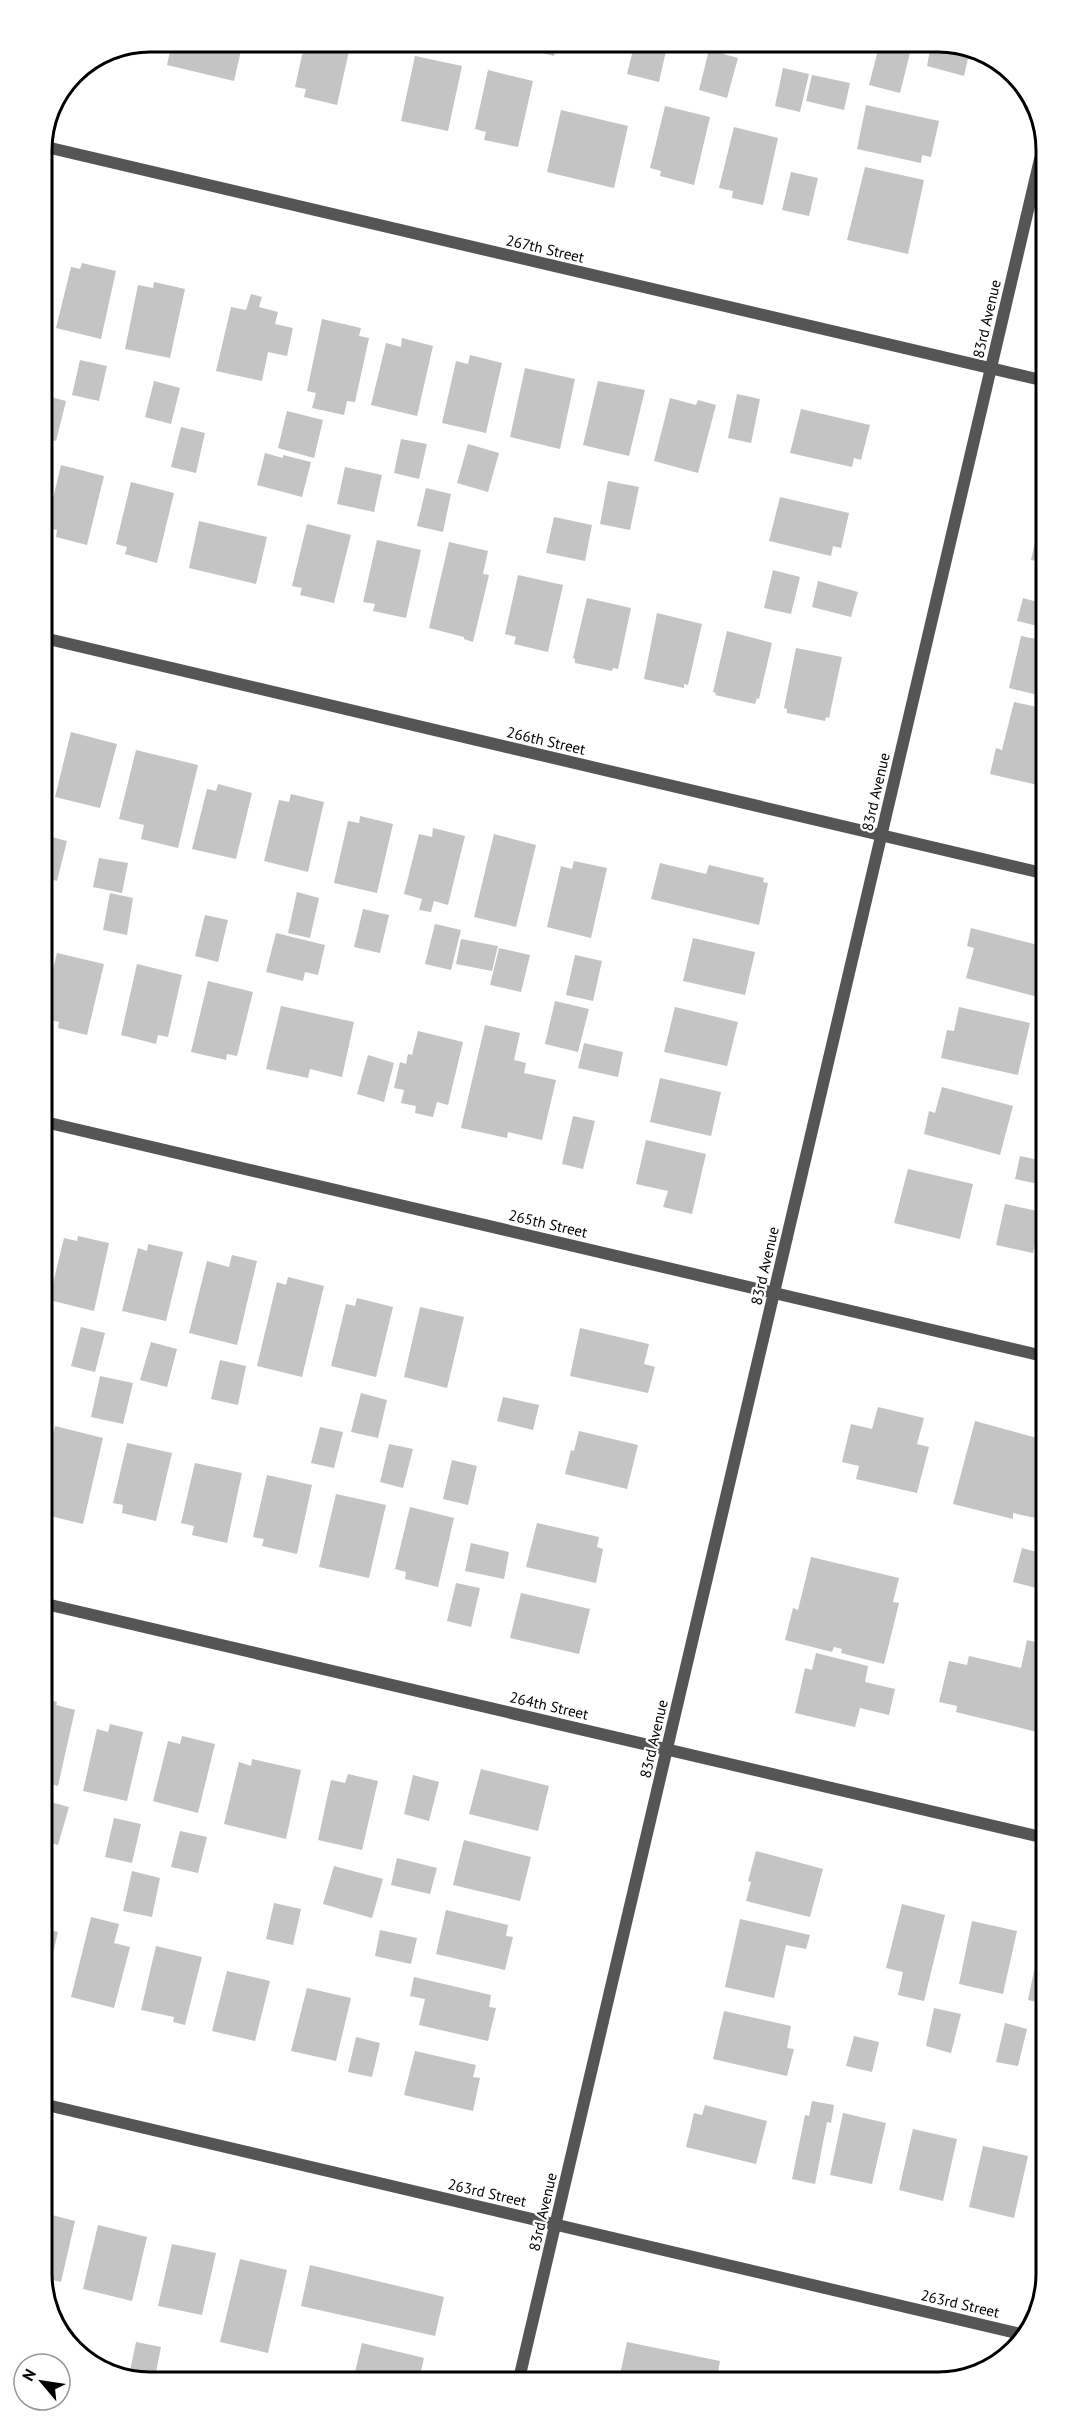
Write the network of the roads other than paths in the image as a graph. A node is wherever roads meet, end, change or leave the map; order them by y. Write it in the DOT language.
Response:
graph roads {
  1 [pos="53,149"];
  2 [pos="1036,176"];
  3 [pos="991,369"];
  4 [pos="1036,379"];
  5 [pos="53,640"];
  6 [pos="882,835"];
  7 [pos="1036,872"];
  8 [pos="53,1124"];
  9 [pos="774,1293"];
  10 [pos="1036,1354"];
  11 [pos="52,1605"];
  12 [pos="667,1749"];
  13 [pos="1036,1836"];
  14 [pos="52,2106"];
  15 [pos="555,2224"];
  16 [pos="1015,2333"];
  17 [pos="521,2371"];
  1 -- 3 [label="street, 267th Street"];
  2 -- 3 [label="street, 83rd Avenue"];
  3 -- 4 [label="street, 267th Street"];
  3 -- 6 [label="street, 83rd Avenue"];
  5 -- 6 [label="street, 266th Street"];
  6 -- 7 [label="street, 266th Street"];
  6 -- 9 [label="street, 83rd Avenue"];
  8 -- 9 [label="street, 265th Street"];
  9 -- 10 [label="street, 265th Street"];
  9 -- 12 [label="street, 83rd Avenue"];
  11 -- 12 [label="street, 264th Street"];
  12 -- 13 [label="street, 264th Street"];
  12 -- 15 [label="street, 83rd Avenue"];
  14 -- 15 [label="street, 263rd Street"];
  15 -- 16 [label="street, 263rd Street"];
  15 -- 17 [label="street, 83rd Avenue"];
}
